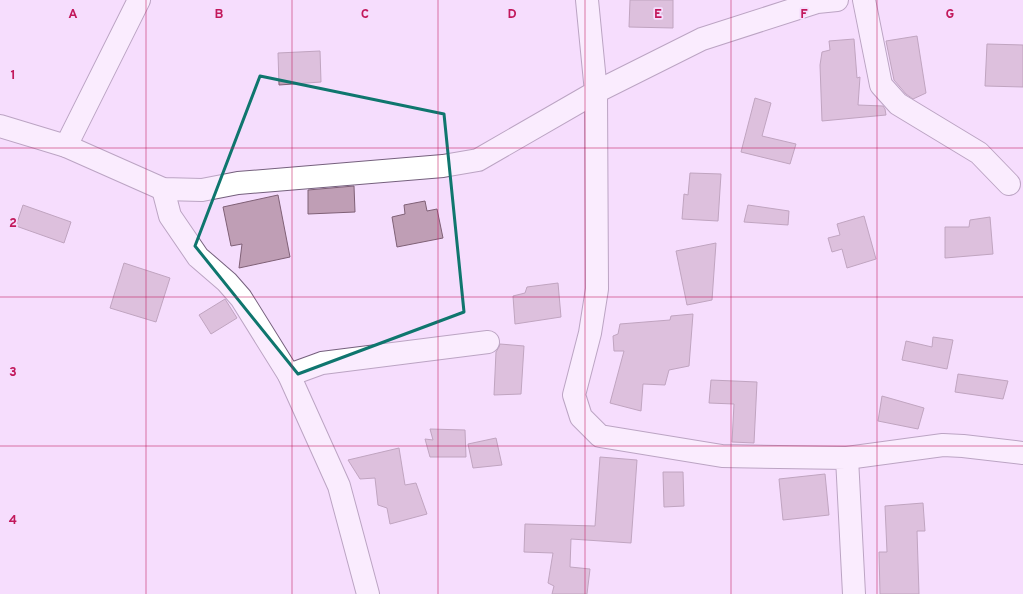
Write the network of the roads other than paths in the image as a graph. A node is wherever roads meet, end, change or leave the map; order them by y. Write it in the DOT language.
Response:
graph roads {
  1 [pos="139,0"];
  2 [pos="587,0"];
  3 [pos="837,0"];
  4 [pos="864,0"];
  5 [pos="596,92"];
  6 [pos="0,126"];
  7 [pos="66,146"];
  8 [pos="1009,184"];
  9 [pos="163,189"];
  10 [pos="488,342"];
  11 [pos="289,375"];
  12 [pos="1023,453"];
  13 [pos="846,458"];
  14 [pos="368,594"];
  15 [pos="854,594"];
  1 -- 7 [label="street"];
  2 -- 5 [label="street"];
  3 -- 5 [label="street"];
  4 -- 8 [label="street"];
  5 -- 9 [label="street"];
  5 -- 13 [label="street"];
  6 -- 7 [label="street"];
  7 -- 9 [label="street"];
  9 -- 11 [label="street"];
  10 -- 11 [label="street"];
  11 -- 14 [label="street"];
  12 -- 13 [label="street"];
  13 -- 15 [label="street"];
}
